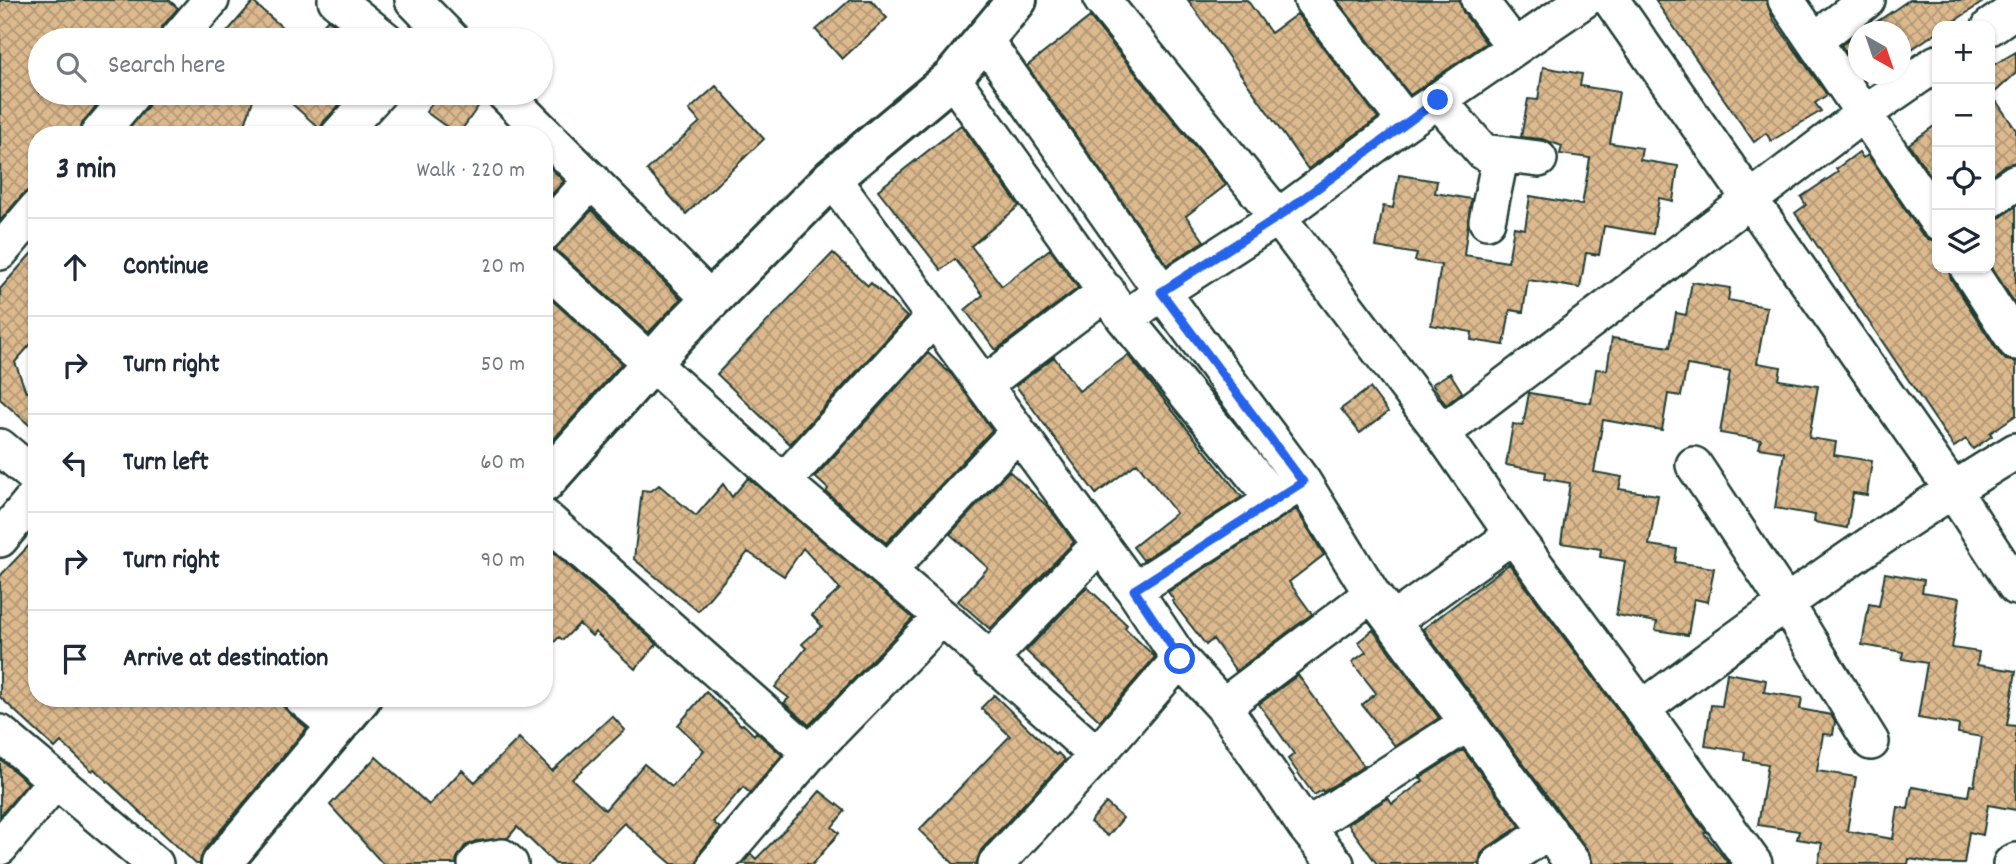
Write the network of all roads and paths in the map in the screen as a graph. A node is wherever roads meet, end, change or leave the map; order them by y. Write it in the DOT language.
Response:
graph roads {
  1 [pos="211,0"];
  2 [pos="336,0"];
  3 [pos="413,0"];
  4 [pos="1017,0"];
  5 [pos="1102,0"];
  6 [pos="1312,0"];
  7 [pos="1479,0"];
  8 [pos="1584,0"];
  9 [pos="1611,0"];
  10 [pos="1786,0"];
  11 [pos="1867,0"];
  12 [pos="2016,9"];
  13 [pos="1995,24"];
  14 [pos="187,28"];
  15 [pos="371,28"];
  16 [pos="432,28"];
  17 [pos="984,39"];
  18 [pos="1814,41"];
  19 [pos="1515,47"];
  20 [pos="1932,66"];
  21 [pos="952,78"];
  22 [pos="1438,100"];
  23 [pos="123,105"];
  24 [pos="367,105"];
  25 [pos="517,105"];
  26 [pos="1863,114"];
  27 [pos="1406,122"];
  28 [pos="106,126"];
  29 [pos="348,126"];
  30 [pos="538,126"];
  31 [pos="553,141"];
  32 [pos="1502,154"];
  33 [pos="1539,159"];
  34 [pos="832,178"];
  35 [pos="592,180"];
  36 [pos="2016,182"];
  37 [pos="1995,197"];
  38 [pos="1751,198"];
  39 [pos="1932,214"];
  40 [pos="1278,217"];
  41 [pos="28,219"];
  42 [pos="1487,221"];
  43 [pos="553,223"];
  44 [pos="0,252"];
  45 [pos="1971,273"];
  46 [pos="553,274"];
  47 [pos="1161,292"];
  48 [pos="711,300"];
  49 [pos="1116,305"];
  50 [pos="934,317"];
  51 [pos="2015,337"];
  52 [pos="652,363"];
  53 [pos="985,384"];
  54 [pos="1018,432"];
  55 [pos="1441,433"];
  56 [pos="0,447"];
  57 [pos="2016,451"];
  58 [pos="1693,465"];
  59 [pos="28,470"];
  60 [pos="553,473"];
  61 [pos="783,482"];
  62 [pos="1303,482"];
  63 [pos="1952,489"];
  64 [pos="1274,500"];
  65 [pos="28,505"];
  66 [pos="553,525"];
  67 [pos="1513,535"];
  68 [pos="0,539"];
  69 [pos="1099,545"];
  70 [pos="888,571"];
  71 [pos="2016,587"];
  72 [pos="1134,590"];
  73 [pos="1372,594"];
  74 [pos="1785,602"];
  75 [pos="942,617"];
  76 [pos="1393,621"];
  77 [pos="1180,659"];
  78 [pos="989,660"];
  79 [pos="1223,706"];
  80 [pos="313,707"];
  81 [pos="354,707"];
  82 [pos="1643,709"];
  83 [pos="1468,723"];
  84 [pos="337,727"];
  85 [pos="0,733"];
  86 [pos="1871,742"];
  87 [pos="810,753"];
  88 [pos="1097,755"];
  89 [pos="56,780"];
  90 [pos="1306,827"];
  91 [pos="1549,831"];
  92 [pos="0,847"];
  93 [pos="2016,860"];
  94 [pos="155,864"];
  95 [pos="221,864"];
  96 [pos="476,864"];
  97 [pos="510,864"];
  98 [pos="716,864"];
  99 [pos="996,864"];
  100 [pos="1336,864"];
  101 [pos="1499,864"];
  102 [pos="1573,864"];
  103 [pos="1754,864"];
  104 [pos="2011,864"];
  1 -- 14 [label="street"];
  2 -- 15 [label="street"];
  3 -- 16 [label="street"];
  4 -- 17 [label="main road"];
  5 -- 40 [label="street"];
  6 -- 27 [label="street"];
  7 -- 19 [label="street"];
  8 -- 19 [label="street"];
  9 -- 38 [label="street"];
  10 -- 18 [label="street"];
  11 -- 18 [label="street"];
  12 -- 13 [label="street"];
  17 -- 21 [label="main road"];
  17 -- 47 [label="street"];
  18 -- 26 [label="street"];
  19 -- 22 [label="street"];
  20 -- 26 [label="street"];
  21 -- 34 [label="main road"];
  21 -- 49 [label="street"];
  22 -- 27 [label="street"];
  22 -- 32 [label="street"];
  23 -- 28 [label="street"];
  24 -- 29 [label="street"];
  25 -- 30 [label="street"];
  26 -- 38 [label="street"];
  26 -- 39 [label="street"];
  27 -- 40 [label="street"];
  31 -- 35 [label="street"];
  32 -- 33 [label="street"];
  32 -- 42 [label="street"];
  34 -- 48 [label="main road"];
  34 -- 50 [label="street"];
  35 -- 43 [label="street"];
  35 -- 48 [label="street"];
  36 -- 37 [label="street"];
  38 -- 55 [label="street"];
  38 -- 63 [label="street"];
  40 -- 47 [label="street"];
  40 -- 55 [label="street"];
  41 -- 44 [label="street"];
  45 -- 51 [label="street"];
  46 -- 52 [label="street"];
  47 -- 49 [label="street"];
  47 -- 62 [label="street"];
  48 -- 52 [label="main road"];
  49 -- 53 [label="street"];
  49 -- 64 [label="street"];
  50 -- 53 [label="street"];
  50 -- 61 [label="street"];
  52 -- 60 [label="main road"];
  52 -- 61 [label="street"];
  53 -- 54 [label="street"];
  54 -- 69 [label="street"];
  54 -- 70 [label="street"];
  55 -- 67 [label="street"];
  56 -- 59 [label="street"];
  57 -- 63 [label="street"];
  58 -- 74 [label="street"];
  61 -- 70 [label="street"];
  62 -- 64 [label="street"];
  62 -- 73 [label="street"];
  63 -- 71 [label="street"];
  63 -- 74 [label="street"];
  64 -- 72 [label="street"];
  65 -- 68 [label="street"];
  66 -- 87 [label="street"];
  67 -- 76 [label="street"];
  67 -- 82 [label="street"];
  69 -- 72 [label="street"];
  69 -- 78 [label="street"];
  70 -- 75 [label="street"];
  72 -- 77 [label="street"];
  73 -- 76 [label="street"];
  73 -- 79 [label="street"];
  74 -- 82 [label="street"];
  74 -- 86 [label="street"];
  75 -- 78 [label="street"];
  75 -- 87 [label="street"];
  76 -- 83 [label="street"];
  77 -- 79 [label="street"];
  77 -- 88 [label="street"];
  78 -- 88 [label="street"];
  79 -- 90 [label="street"];
  80 -- 84 [label="street"];
  81 -- 84 [label="main road"];
  82 -- 103 [label="street"];
  83 -- 90 [label="street"];
  83 -- 91 [label="street"];
  84 -- 95 [label="main road"];
  85 -- 89 [label="street"];
  87 -- 98 [label="street"];
  88 -- 99 [label="street"];
  89 -- 92 [label="street"];
  89 -- 94 [label="street"];
  90 -- 100 [label="street"];
  91 -- 101 [label="street"];
  91 -- 102 [label="street"];
  93 -- 104 [label="street"];
  96 -- 97 [label="street"];
}
